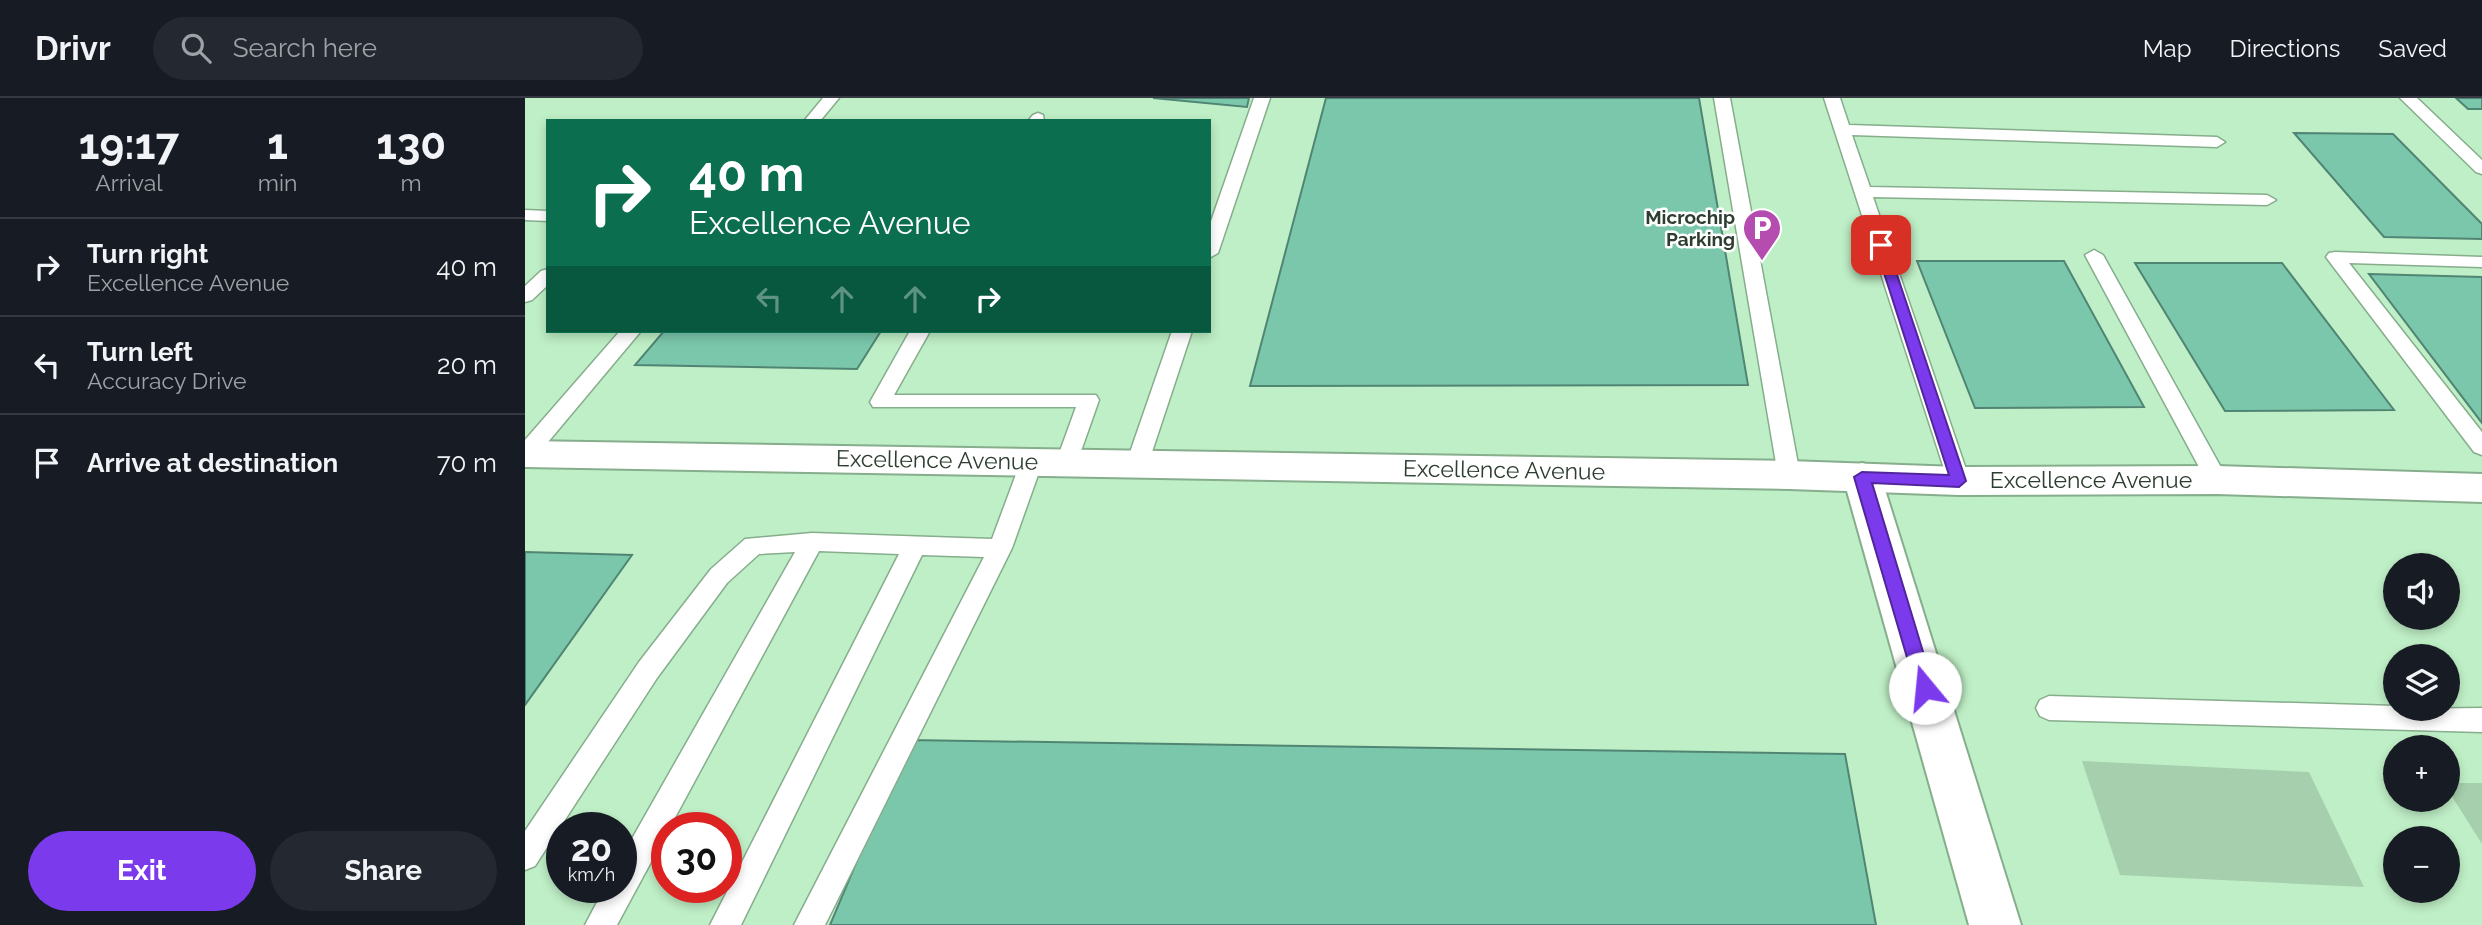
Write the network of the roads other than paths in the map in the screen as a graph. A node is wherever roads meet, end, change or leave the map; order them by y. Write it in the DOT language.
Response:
graph roads {
  1 [pos="831,98"];
  2 [pos="1262,98"];
  3 [pos="1723,98"];
  4 [pos="1832,98"];
  5 [pos="2407,98"];
  6 [pos="814,119"];
  7 [pos="1843,130"];
  8 [pos="2217,142"];
  9 [pos="2482,169"];
  10 [pos="1864,192"];
  11 [pos="2267,200"];
  12 [pos="525,215"];
  13 [pos="546,216"];
  14 [pos="1211,247"];
  15 [pos="2094,255"];
  16 [pos="2482,262"];
  17 [pos="546,277"];
  18 [pos="525,296"];
  19 [pos="629,333"];
  20 [pos="919,333"];
  21 [pos="1181,333"];
  22 [pos="2474,428"];
  23 [pos="2482,447"];
  24 [pos="525,454"];
  25 [pos="1049,462"];
  26 [pos="1137,464"];
  27 [pos="1789,475"];
  28 [pos="1862,477"];
  29 [pos="2217,480"];
  30 [pos="1959,481"];
  31 [pos="2482,488"];
  32 [pos="812,542"];
  33 [pos="915,545"];
  34 [pos="1000,548"];
  35 [pos="2049,708"];
  36 [pos="2482,720"];
  37 [pos="525,856"];
  38 [pos="600,925"];
  39 [pos="725,925"];
  40 [pos="809,925"];
  41 [pos="1995,925"];
  1 -- 6 [label="lane"];
  2 -- 14 [label="lane"];
  3 -- 27 [label="lane"];
  4 -- 7 [label="lane"];
  5 -- 9 [label="lane"];
  7 -- 8 [label="lane"];
  7 -- 10 [label="lane"];
  10 -- 11 [label="lane"];
  10 -- 30 [label="lane"];
  12 -- 13 [label="lane"];
  15 -- 29 [label="lane"];
  16 -- 22 [label="lane"];
  17 -- 18 [label="lane"];
  19 -- 24 [label="lane"];
  20 -- 25 [label="lane"];
  21 -- 26 [label="lane"];
  22 -- 23 [label="lane"];
  24 -- 25 [label="street, Excellence Avenue"];
  25 -- 26 [label="street, Excellence Avenue"];
  25 -- 34 [label="lane"];
  26 -- 27 [label="street, Excellence Avenue"];
  27 -- 28 [label="street, Excellence Avenue"];
  28 -- 30 [label="street, Excellence Avenue"];
  28 -- 41 [label="street"];
  29 -- 30 [label="street, Excellence Avenue"];
  29 -- 31 [label="street, Excellence Avenue"];
  32 -- 33 [label="lane"];
  32 -- 37 [label="lane"];
  32 -- 38 [label="lane"];
  33 -- 34 [label="lane"];
  33 -- 39 [label="lane"];
  34 -- 40 [label="lane"];
  35 -- 36 [label="lane"];
}
